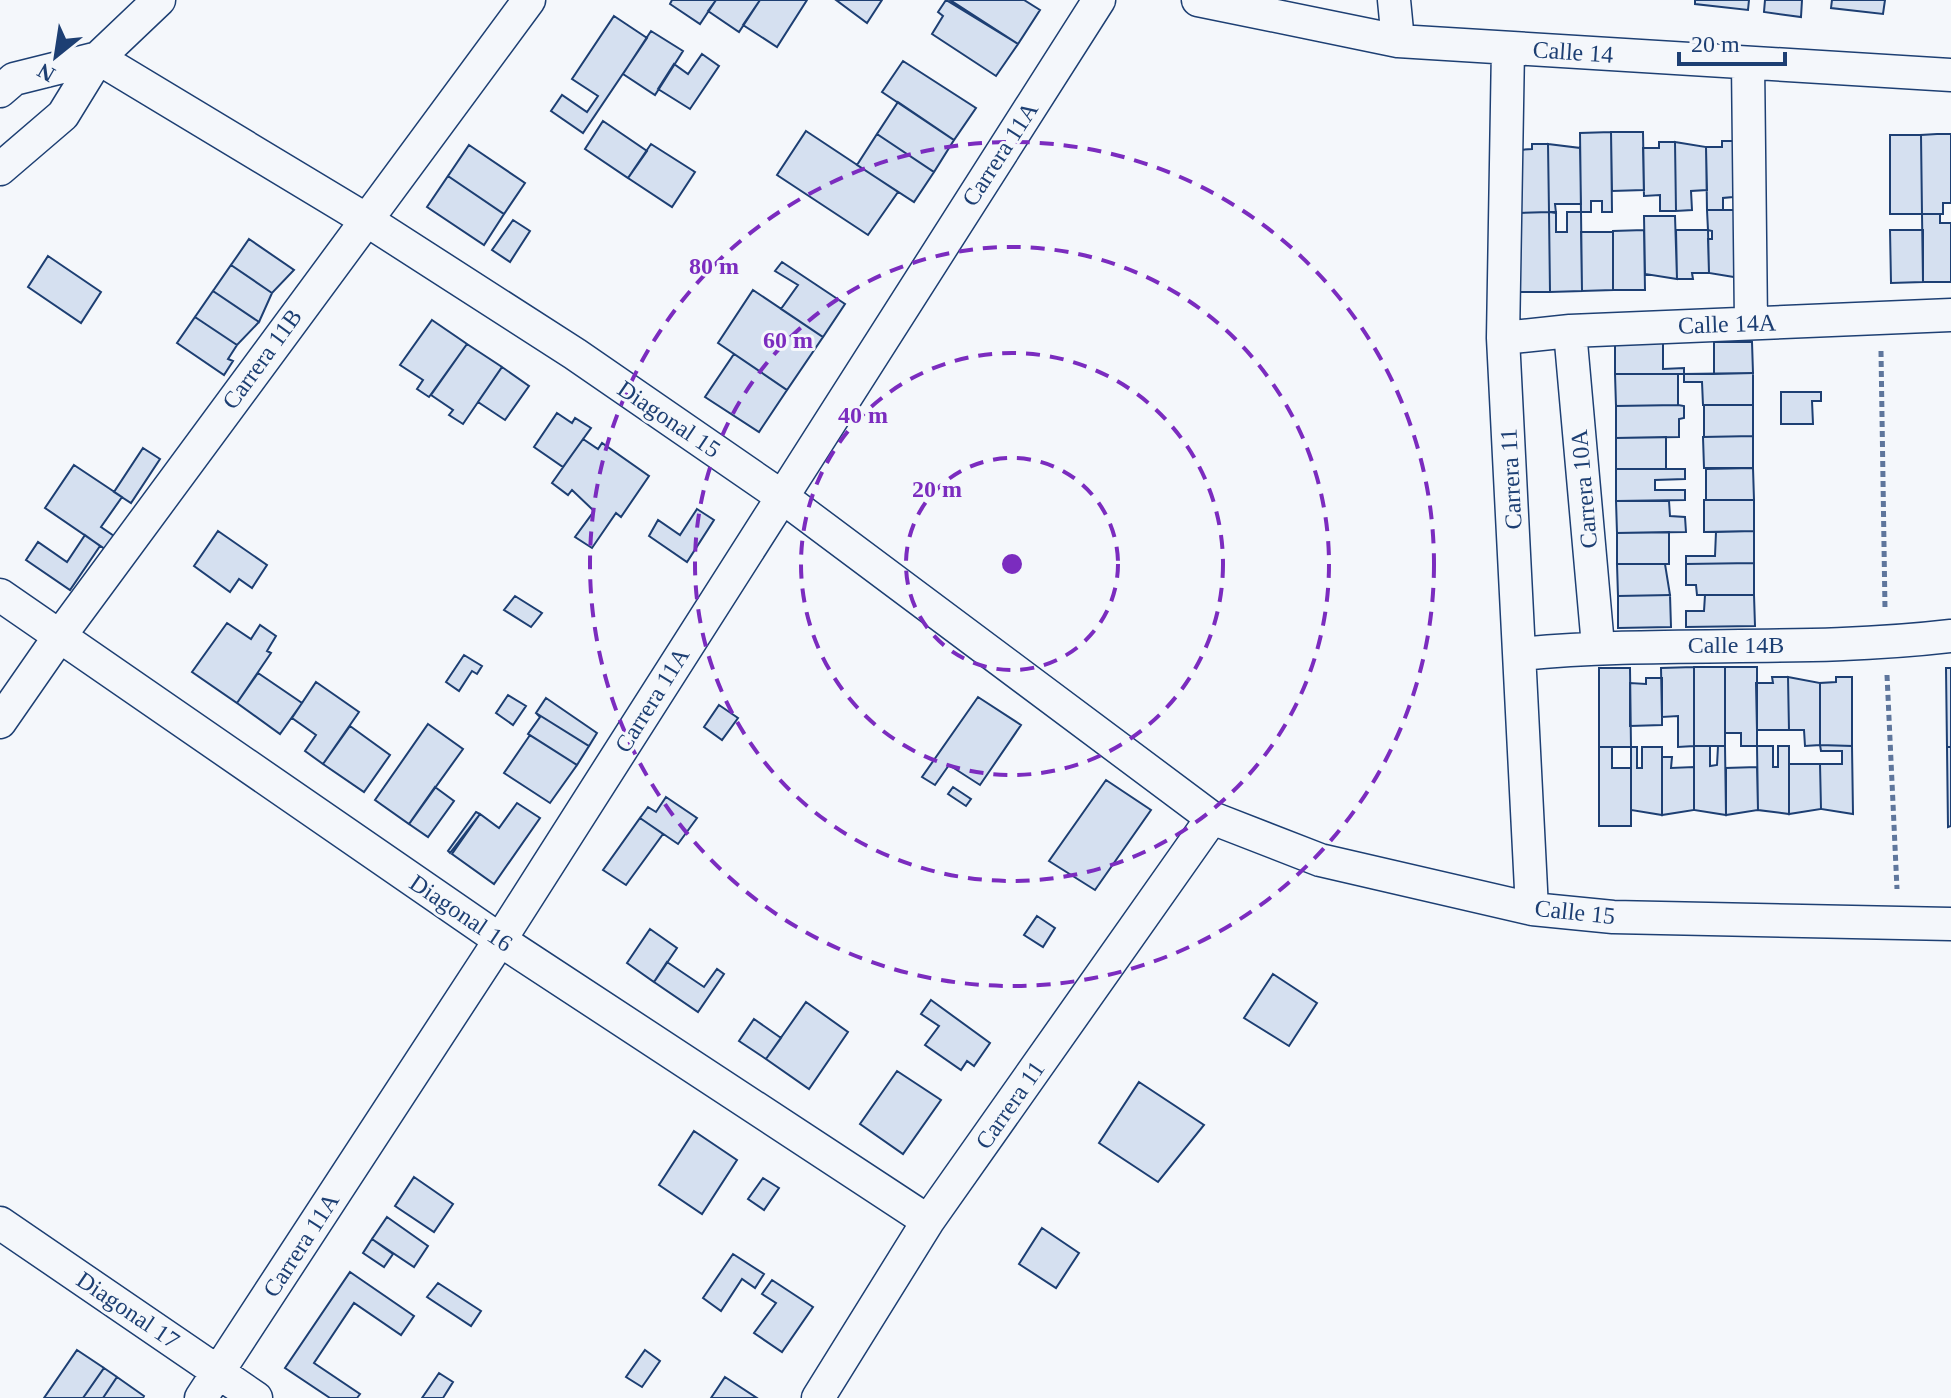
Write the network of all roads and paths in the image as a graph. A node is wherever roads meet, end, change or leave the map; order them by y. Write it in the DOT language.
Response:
graph roads {
  1 [pos="159,0"];
  2 [pos="529,0"];
  3 [pos="1099,0"];
  4 [pos="1198,0"];
  5 [pos="1394,0"];
  6 [pos="1398,41"];
  7 [pos="1508,48"];
  8 [pos="98,58"];
  9 [pos="1748,63"];
  10 [pos="1951,75"];
  11 [pos="0,91"];
  12 [pos="0,169"];
  13 [pos="365,219"];
  14 [pos="1951,315"];
  15 [pos="1751,323"];
  16 [pos="1570,331"];
  17 [pos="1503,338"];
  18 [pos="781,496"];
  19 [pos="0,595"];
  20 [pos="1951,636"];
  21 [pos="59,637"];
  22 [pos="1598,646"];
  23 [pos="1520,654"];
  24 [pos="0,722"];
  25 [pos="1212,818"];
  26 [pos="1532,909"];
  27 [pos="1951,924"];
  28 [pos="500,940"];
  29 [pos="928,1221"];
  30 [pos="0,1223"];
  31 [pos="219,1372"];
  32 [pos="201,1398"];
  33 [pos="256,1398"];
  34 [pos="818,1398"];
  1 -- 8 [label="street"];
  2 -- 13 [label="street, Carrera 11B"];
  3 -- 18 [label="street, Carrera 11A"];
  4 -- 6 [label="street, Calle 14"];
  5 -- 6 [label="street"];
  6 -- 7 [label="street, Calle 14"];
  7 -- 9 [label="street, Calle 14"];
  7 -- 17 [label="street, Carrera 11"];
  8 -- 11 [label="street"];
  8 -- 12 [label="street"];
  8 -- 13 [label="street, Diagonal 15"];
  9 -- 10 [label="street, Calle 14"];
  9 -- 15 [label="street"];
  13 -- 18 [label="street, Diagonal 15"];
  13 -- 21 [label="street, Carrera 11B"];
  14 -- 15 [label="street, Calle 14A"];
  15 -- 16 [label="street, Calle 14A"];
  16 -- 17 [label="street, Calle 14A"];
  16 -- 22 [label="street, Carrera 10A"];
  17 -- 23 [label="street, Carrera 11"];
  18 -- 25 [label="street, Diagonal 15"];
  18 -- 28 [label="street, Carrera 11A"];
  19 -- 21 [label="street, Diagonal 16"];
  20 -- 22 [label="street, Calle 14B"];
  21 -- 24 [label="street, Carrera 11B"];
  21 -- 28 [label="street, Diagonal 16"];
  22 -- 23 [label="street, Calle 14B"];
  23 -- 26 [label="street, Carrera 11"];
  25 -- 26 [label="street, Calle 15"];
  25 -- 29 [label="street, Carrera 11"];
  26 -- 27 [label="street, Calle 15"];
  28 -- 29 [label="street, Diagonal 16"];
  28 -- 31 [label="street, Carrera 11A"];
  29 -- 34 [label="street, Carrera 11"];
  30 -- 31 [label="street, Diagonal 17"];
  31 -- 32 [label="street, Carrera 11A"];
  31 -- 33 [label="street, Diagonal 17"];
}
